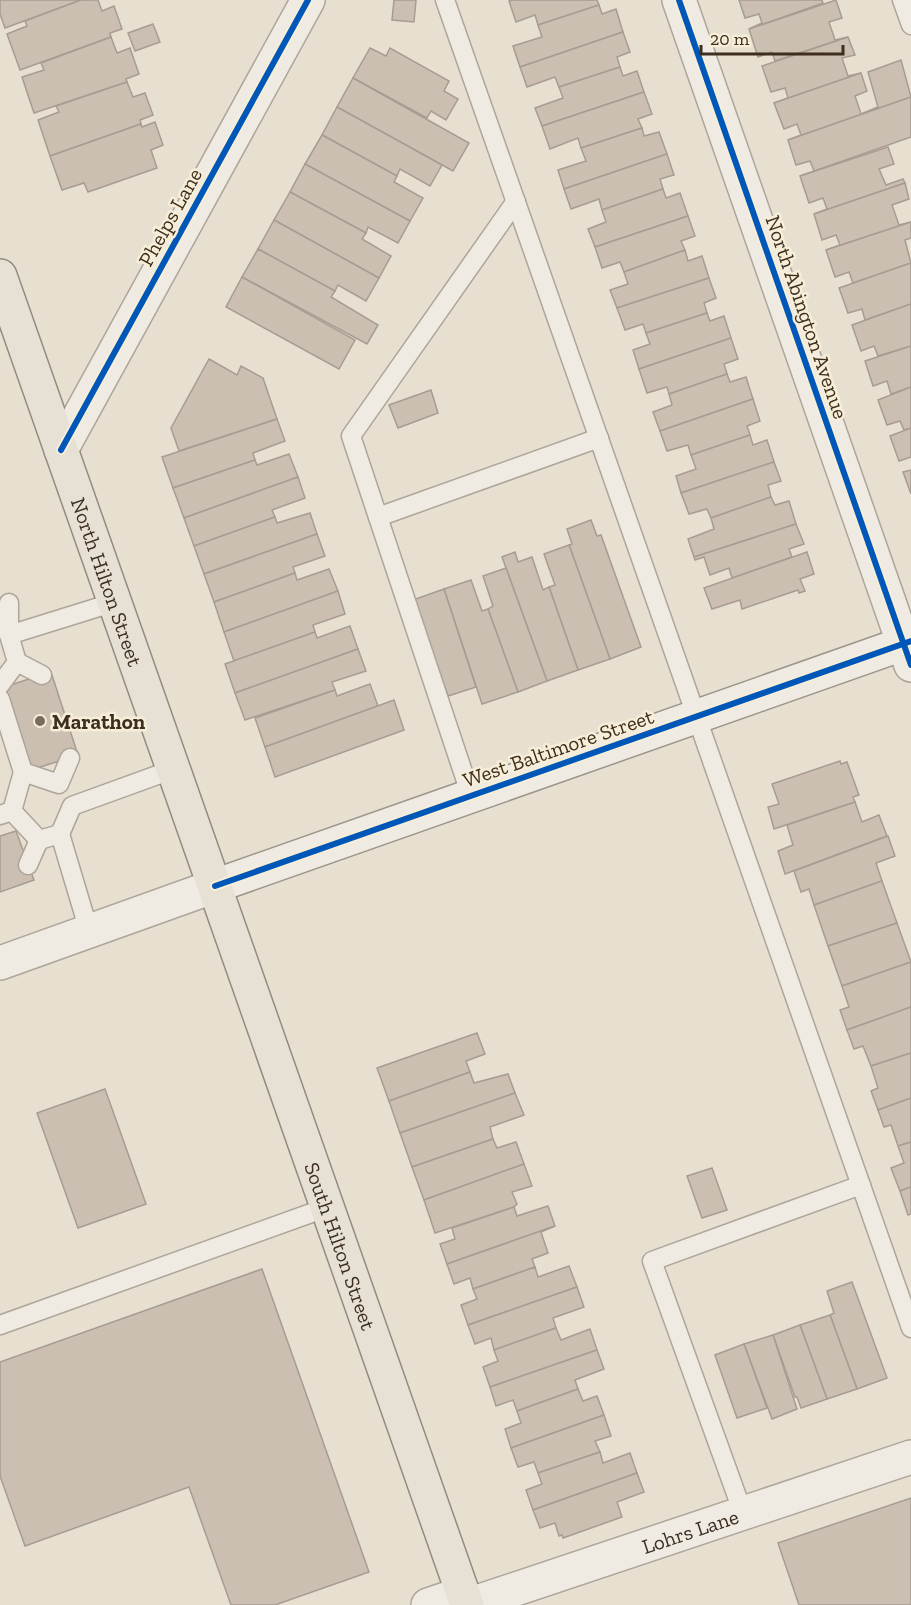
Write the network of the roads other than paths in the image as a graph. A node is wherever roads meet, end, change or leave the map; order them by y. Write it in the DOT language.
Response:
graph roads {
  1 [pos="308,0"];
  2 [pos="445,0"];
  3 [pos="679,0"];
  4 [pos="902,0"];
  5 [pos="911,25"];
  6 [pos="516,201"];
  7 [pos="0,276"];
  8 [pos="599,438"];
  9 [pos="61,450"];
  10 [pos="378,517"];
  11 [pos="115,602"];
  12 [pos="9,603"];
  13 [pos="9,635"];
  14 [pos="909,650"];
  15 [pos="17,662"];
  16 [pos="42,675"];
  17 [pos="0,685"];
  18 [pos="0,699"];
  19 [pos="696,717"];
  20 [pos="69,758"];
  21 [pos="174,769"];
  22 [pos="23,772"];
  23 [pos="59,784"];
  24 [pos="471,796"];
  25 [pos="72,806"];
  26 [pos="6,813"];
  27 [pos="60,834"];
  28 [pos="39,840"];
  29 [pos="28,865"];
  30 [pos="215,886"];
  31 [pos="89,931"];
  32 [pos="0,963"];
  33 [pos="861,1185"];
  34 [pos="328,1207"];
  35 [pos="0,1325"];
  36 [pos="911,1328"];
  37 [pos="911,1457"];
  38 [pos="743,1513"];
  39 [pos="466,1601"];
  40 [pos="428,1605"];
  1 -- 9 [label="street, Phelps Lane"];
  2 -- 6 [label="lane"];
  3 -- 14 [label="street, North Abington Avenue"];
  4 -- 5 [label="lane"];
  6 -- 8 [label="lane"];
  6 -- 10 [label="lane"];
  7 -- 9 [label="main road, North Hilton Street"];
  8 -- 10 [label="lane"];
  8 -- 19 [label="lane"];
  9 -- 11 [label="main road, North Hilton Street"];
  10 -- 24 [label="lane"];
  11 -- 13 [label="lane"];
  11 -- 21 [label="main road, North Hilton Street"];
  12 -- 13 [label="lane"];
  13 -- 15 [label="lane"];
  14 -- 19 [label="street, West Baltimore Street"];
  15 -- 16 [label="lane"];
  15 -- 17 [label="lane"];
  18 -- 22 [label="lane"];
  19 -- 24 [label="street, West Baltimore Street"];
  19 -- 33 [label="lane"];
  20 -- 23 [label="lane"];
  21 -- 25 [label="lane"];
  21 -- 30 [label="main road, North Hilton Street"];
  22 -- 23 [label="lane"];
  22 -- 26 [label="lane"];
  23 -- 25 [label="lane"];
  24 -- 30 [label="street, West Baltimore Street"];
  25 -- 27 [label="lane"];
  26 -- 28 [label="lane"];
  27 -- 28 [label="lane"];
  27 -- 31 [label="lane"];
  28 -- 29 [label="lane"];
  30 -- 31 [label="street, West Baltimore Street"];
  30 -- 34 [label="main road, South Hilton Street"];
  31 -- 32 [label="street, West Baltimore Street"];
  33 -- 36 [label="lane"];
  33 -- 38 [label="lane"];
  34 -- 35 [label="lane"];
  34 -- 39 [label="main road, South Hilton Street"];
  37 -- 38 [label="street, Lohrs Lane"];
  38 -- 39 [label="street, Lohrs Lane"];
  39 -- 40 [label="street, Lohrs Lane"];
}
